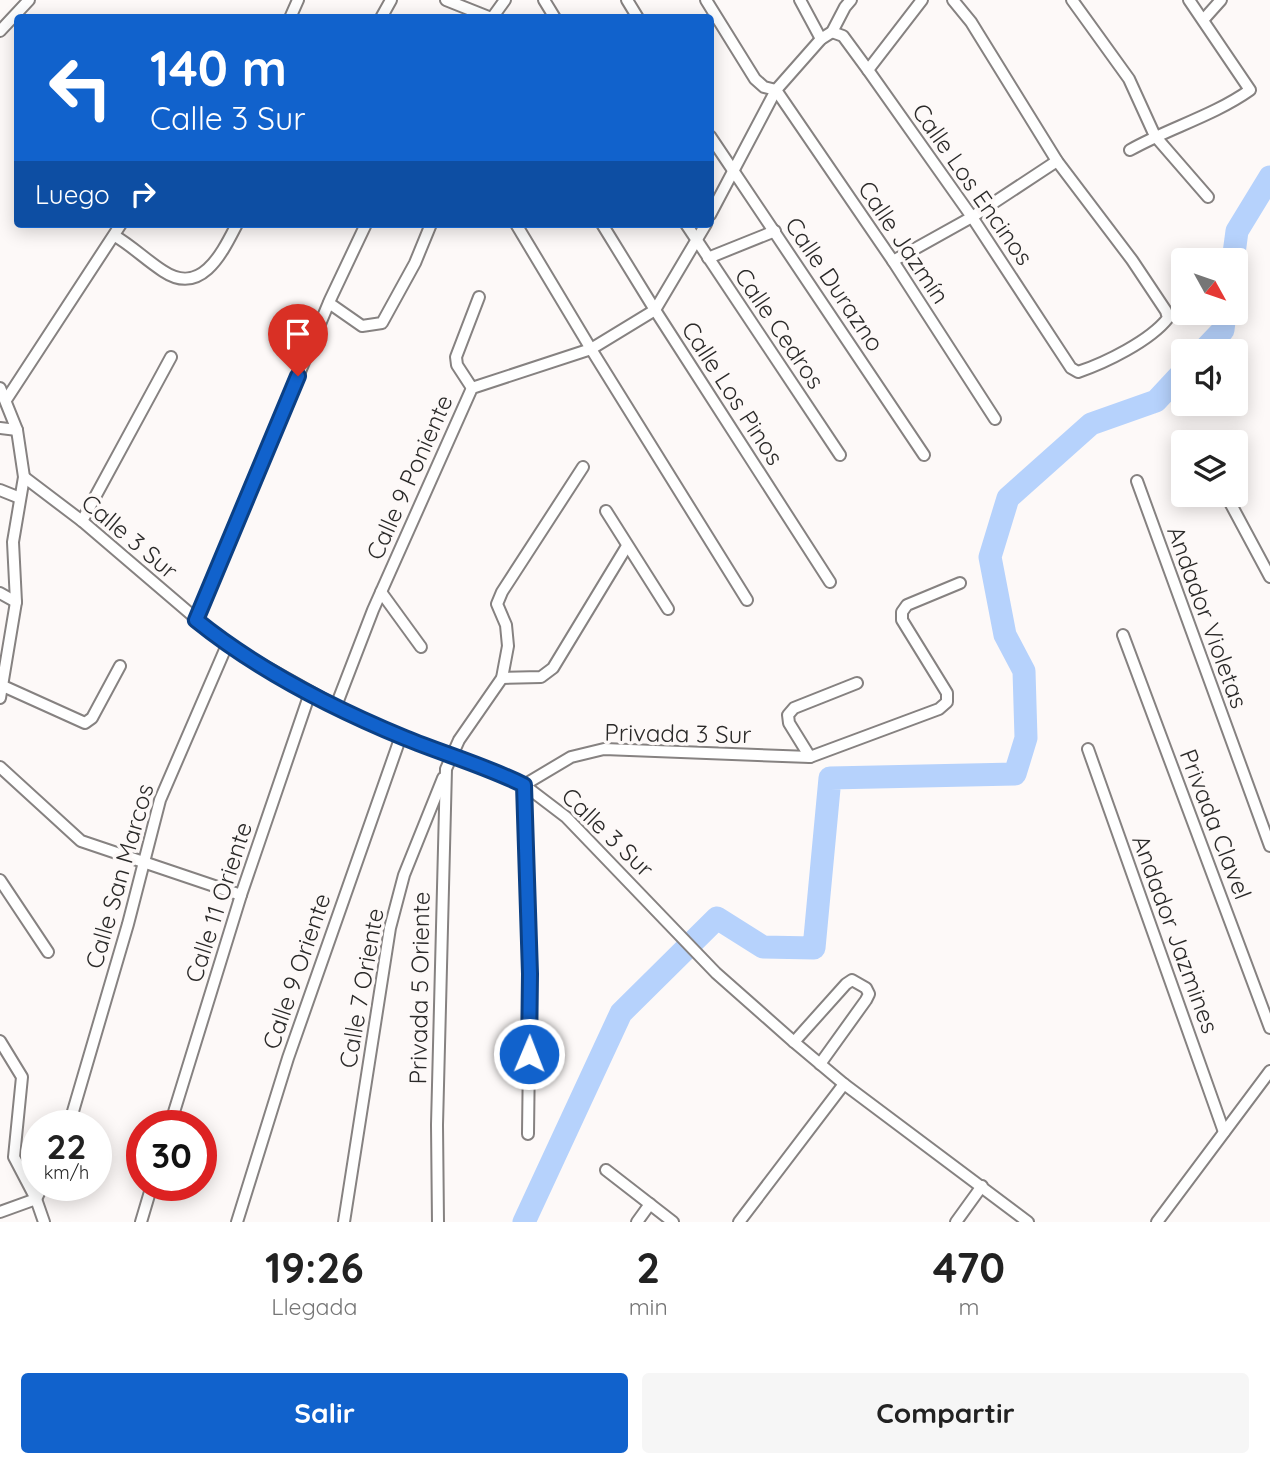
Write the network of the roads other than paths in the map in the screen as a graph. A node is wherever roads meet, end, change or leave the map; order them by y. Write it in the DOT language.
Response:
graph roads {
  1 [pos="11,0"];
  2 [pos="29,0"];
  3 [pos="446,0"];
  4 [pos="706,0"];
  5 [pos="800,0"];
  6 [pos="851,0"];
  7 [pos="922,0"];
  8 [pos="953,0"];
  9 [pos="1072,0"];
  10 [pos="1189,0"];
  11 [pos="1221,0"];
  12 [pos="19,10"];
  13 [pos="15,14"];
  14 [pos="482,14"];
  15 [pos="14,16"];
  16 [pos="1204,19"];
  17 [pos="0,31"];
  18 [pos="832,32"];
  19 [pos="821,39"];
  20 [pos="868,70"];
  21 [pos="776,90"];
  22 [pos="1155,136"];
  23 [pos="714,142"];
  24 [pos="1130,150"];
  25 [pos="1057,161"];
  26 [pos="733,172"];
  27 [pos="1208,197"];
  28 [pos="714,208"];
  29 [pos="972,217"];
  30 [pos="119,228"];
  31 [pos="235,228"];
  32 [pos="364,228"];
  33 [pos="429,228"];
  34 [pos="518,228"];
  35 [pos="605,228"];
  36 [pos="689,228"];
  37 [pos="704,228"];
  38 [pos="775,231"];
  39 [pos="115,236"];
  40 [pos="697,241"];
  41 [pos="708,258"];
  42 [pos="893,261"];
  43 [pos="479,297"];
  44 [pos="329,303"];
  45 [pos="655,310"];
  46 [pos="591,349"];
  47 [pos="171,357"];
  48 [pos="0,388"];
  49 [pos="472,388"];
  50 [pos="6,400"];
  51 [pos="995,419"];
  52 [pos="0,428"];
  53 [pos="17,430"];
  54 [pos="839,454"];
  55 [pos="924,455"];
  56 [pos="583,467"];
  57 [pos="24,477"];
  58 [pos="1137,481"];
  59 [pos="0,490"];
  60 [pos="20,498"];
  61 [pos="1232,507"];
  62 [pos="606,511"];
  63 [pos="82,521"];
  64 [pos="627,546"];
  65 [pos="1270,577"];
  66 [pos="830,582"];
  67 [pos="960,583"];
  68 [pos="381,592"];
  69 [pos="0,593"];
  70 [pos="747,600"];
  71 [pos="16,602"];
  72 [pos="668,609"];
  73 [pos="196,620"];
  74 [pos="1123,635"];
  75 [pos="227,645"];
  76 [pos="421,647"];
  77 [pos="120,666"];
  78 [pos="502,678"];
  79 [pos="857,683"];
  80 [pos="2,692"];
  81 [pos="310,693"];
  82 [pos="336,706"];
  83 [pos="401,736"];
  84 [pos="1088,749"];
  85 [pos="452,756"];
  86 [pos="810,757"];
  87 [pos="0,767"];
  88 [pos="446,769"];
  89 [pos="524,785"];
  90 [pos="1270,846"];
  91 [pos="145,862"];
  92 [pos="0,880"];
  93 [pos="241,895"];
  94 [pos="48,952"];
  95 [pos="1270,1028"];
  96 [pos="0,1041"];
  97 [pos="794,1042"];
  98 [pos="820,1064"];
  99 [pos="1270,1071"];
  100 [pos="844,1084"];
  101 [pos="73,1110"];
  102 [pos="175,1110"];
  103 [pos="1224,1132"];
  104 [pos="528,1134"];
  105 [pos="21,1170"];
  106 [pos="606,1170"];
  107 [pos="982,1186"];
  108 [pos="32,1201"];
  109 [pos="37,1201"];
  110 [pos="147,1201"];
  111 [pos="650,1204"];
  112 [pos="0,1215"];
  113 [pos="4,1222"];
  114 [pos="44,1222"];
  115 [pos="141,1222"];
  116 [pos="237,1222"];
  117 [pos="344,1222"];
  118 [pos="438,1222"];
  119 [pos="637,1222"];
  120 [pos="673,1222"];
  121 [pos="739,1222"];
  122 [pos="956,1222"];
  123 [pos="1028,1222"];
  124 [pos="1157,1222"];
  1 -- 12 [label="street"];
  2 -- 12 [label="street"];
  3 -- 14 [label="street"];
  4 -- 21 [label="street, Calle Jazmín"];
  5 -- 19 [label="street"];
  6 -- 18 [label="street"];
  7 -- 20 [label="street"];
  8 -- 25 [label="street"];
  9 -- 22 [label="street"];
  10 -- 16 [label="street"];
  11 -- 16 [label="street"];
  12 -- 13 [label="street"];
  15 -- 17 [label="street"];
  16 -- 22 [label="street"];
  18 -- 19 [label="street"];
  18 -- 20 [label="street, Calle Los Encinos"];
  19 -- 21 [label="street"];
  20 -- 29 [label="street, Calle Los Encinos"];
  21 -- 26 [label="street"];
  21 -- 42 [label="street, Calle Jazmín"];
  22 -- 24 [label="street"];
  22 -- 27 [label="street"];
  23 -- 26 [label="street, Calle Durazno"];
  25 -- 29 [label="street"];
  25 -- 29 [label="street, Calle Los Encinos"];
  26 -- 28 [label="street"];
  26 -- 38 [label="street, Calle Durazno"];
  29 -- 42 [label="street"];
  30 -- 39 [label="street"];
  31 -- 39 [label="street"];
  32 -- 44 [label="street"];
  33 -- 44 [label="street"];
  34 -- 46 [label="street"];
  35 -- 45 [label="street, Calle Los Pinos"];
  36 -- 40 [label="street, Calle Cedros"];
  37 -- 40 [label="street, Calle 9 Poniente"];
  38 -- 41 [label="street"];
  38 -- 55 [label="street, Calle Durazno"];
  39 -- 50 [label="street"];
  40 -- 41 [label="street, Calle Cedros"];
  40 -- 45 [label="street, Calle 9 Poniente"];
  41 -- 54 [label="street, Calle Cedros"];
  42 -- 51 [label="street, Calle Jazmín"];
  43 -- 49 [label="street"];
  44 -- 73 [label="street"];
  45 -- 46 [label="street, Calle 9 Poniente"];
  45 -- 66 [label="street, Calle Los Pinos"];
  46 -- 49 [label="street, Calle 9 Poniente"];
  46 -- 70 [label="street"];
  47 -- 63 [label="street"];
  48 -- 50 [label="street"];
  49 -- 68 [label="street, Calle 9 Poniente"];
  50 -- 53 [label="street"];
  52 -- 53 [label="street"];
  53 -- 57 [label="street"];
  56 -- 78 [label="street"];
  57 -- 60 [label="street"];
  57 -- 63 [label="street, Calle 3 Sur"];
  58 -- 90 [label="street, Andador Violetas"];
  59 -- 60 [label="street"];
  60 -- 71 [label="street"];
  61 -- 65 [label="street"];
  62 -- 64 [label="street"];
  63 -- 73 [label="street, Calle 3 Sur"];
  64 -- 72 [label="street"];
  64 -- 78 [label="street"];
  67 -- 86 [label="street, Privada 3 Sur"];
  68 -- 76 [label="street"];
  68 -- 82 [label="street, Calle 9 Poniente"];
  69 -- 71 [label="street"];
  71 -- 80 [label="street"];
  73 -- 75 [label="street, Calle 3 Sur"];
  74 -- 95 [label="street, Privada Clavel"];
  75 -- 81 [label="street, Calle 3 Sur"];
  75 -- 91 [label="street, Calle San Marcos"];
  77 -- 80 [label="street"];
  78 -- 85 [label="street, Privada 5 Oriente"];
  79 -- 86 [label="street"];
  81 -- 82 [label="street, Calle 3 Sur"];
  81 -- 93 [label="street, Calle 11 Oriente"];
  82 -- 83 [label="street, Calle 3 Sur"];
  83 -- 85 [label="street, Calle 3 Sur"];
  83 -- 116 [label="street, Calle 9 Oriente"];
  84 -- 103 [label="street, Andador Jazmines"];
  85 -- 88 [label="street, Privada 5 Oriente"];
  85 -- 89 [label="street, Calle 3 Sur"];
  86 -- 89 [label="street, Privada 3 Sur"];
  87 -- 91 [label="street"];
  88 -- 117 [label="street, Calle 7 Oriente"];
  88 -- 118 [label="street, Privada 5 Oriente"];
  89 -- 97 [label="street, Calle 3 Sur"];
  89 -- 104 [label="street"];
  91 -- 93 [label="street"];
  91 -- 101 [label="street, Calle San Marcos"];
  92 -- 94 [label="street"];
  93 -- 102 [label="street, Calle 11 Oriente"];
  96 -- 105 [label="street"];
  97 -- 98 [label="street, Calle 3 Sur"];
  97 -- 98 [label="street"];
  98 -- 100 [label="street, Calle 3 Sur"];
  99 -- 103 [label="street"];
  100 -- 107 [label="street, Calle 3 Sur"];
  100 -- 121 [label="street"];
  103 -- 124 [label="street"];
  106 -- 111 [label="street"];
  107 -- 122 [label="street"];
  107 -- 123 [label="street, Calle 3 Sur"];
  108 -- 112 [label="street"];
  109 -- 114 [label="street"];
  110 -- 115 [label="street"];
  111 -- 119 [label="street"];
  111 -- 120 [label="street"];
  112 -- 113 [label="street"];
}
